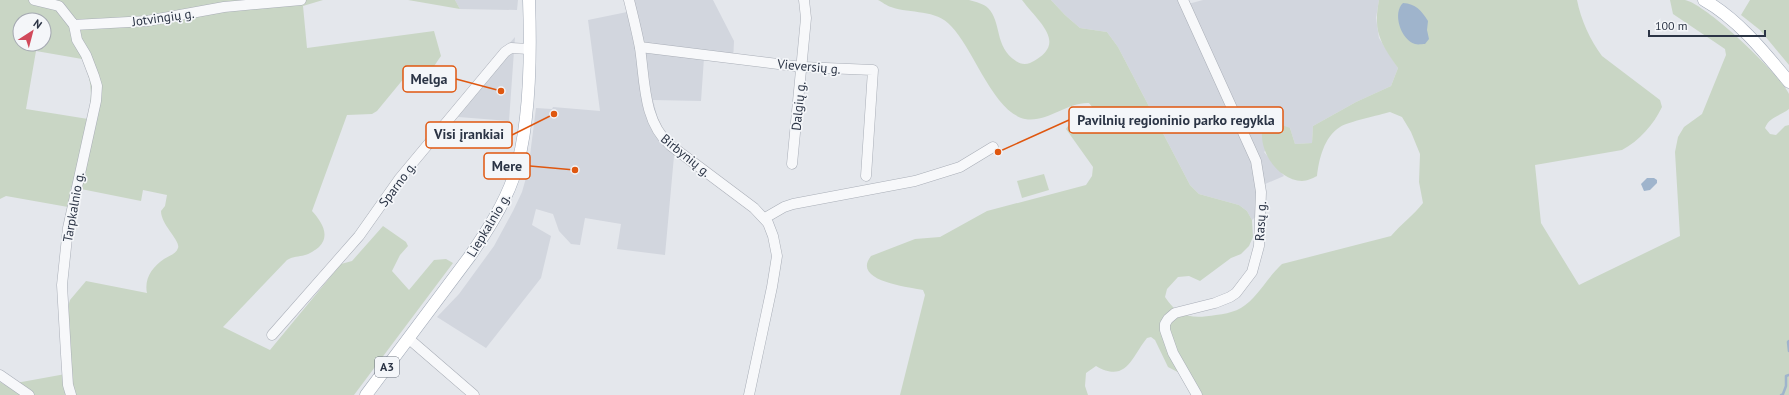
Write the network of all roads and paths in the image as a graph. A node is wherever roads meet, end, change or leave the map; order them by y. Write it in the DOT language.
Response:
graph roads {
  1 [pos="34,0"];
  2 [pos="301,0"];
  3 [pos="529,0"];
  4 [pos="629,0"];
  5 [pos="804,0"];
  6 [pos="1183,0"];
  7 [pos="1704,0"];
  8 [pos="60,3"];
  9 [pos="74,25"];
  10 [pos="640,47"];
  11 [pos="529,48"];
  12 [pos="802,67"];
  13 [pos="1789,82"];
  14 [pos="993,147"];
  15 [pos="792,164"];
  16 [pos="866,176"];
  17 [pos="765,218"];
  18 [pos="272,335"];
  19 [pos="408,338"];
  20 [pos="0,375"];
  21 [pos="751,390"];
  22 [pos="29,395"];
  23 [pos="71,395"];
  24 [pos="366,395"];
  25 [pos="474,395"];
  26 [pos="741,395"];
  27 [pos="1197,395"];
  1 -- 8 [label="street"];
  2 -- 9 [label="street, Jotvingių g."];
  3 -- 11 [label="main road, Liepkalnio g. / A3"];
  4 -- 10 [label="street, Birbynių g."];
  5 -- 12 [label="street, Dalgių g."];
  6 -- 27 [label="street, Rasų g."];
  7 -- 13 [label="main road"];
  8 -- 9 [label="street"];
  9 -- 23 [label="street, Tarpkalnio g."];
  10 -- 12 [label="street, Vieversių g."];
  10 -- 17 [label="street, Birbynių g."];
  11 -- 18 [label="street, Sparno g."];
  11 -- 19 [label="main road, Liepkalnio g. / A3"];
  12 -- 15 [label="street, Dalgių g."];
  12 -- 16 [label="street, Vieversių g."];
  14 -- 17 [label="street"];
  17 -- 21 [label="street, Birbynių g."];
  19 -- 24 [label="main road, Liepkalnio g. / A3"];
  19 -- 25 [label="street"];
  20 -- 22 [label="street"];
  21 -- 26 [label="street, Birbynių g."];
}
